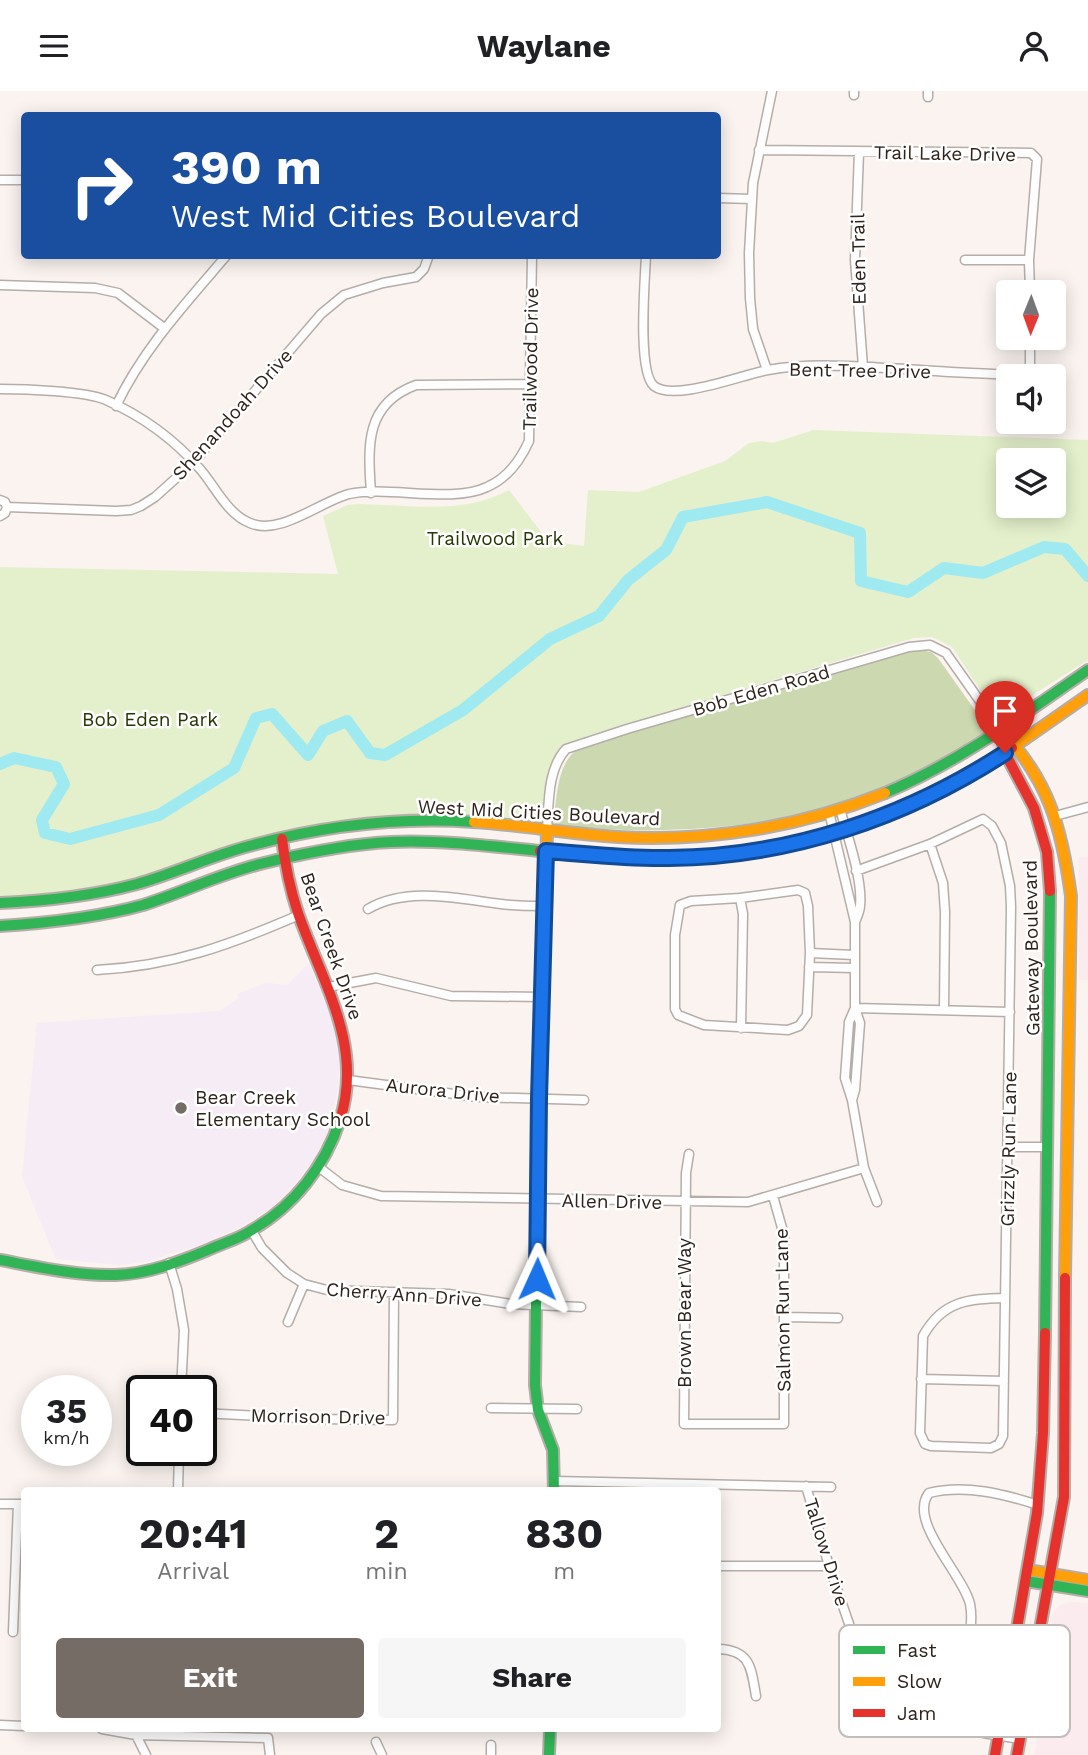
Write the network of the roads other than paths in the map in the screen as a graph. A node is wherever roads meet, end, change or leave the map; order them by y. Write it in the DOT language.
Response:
graph roads {
  1 [pos="772,91"];
  2 [pos="759,150"];
  3 [pos="859,152"];
  4 [pos="0,180"];
  5 [pos="21,180"];
  6 [pos="721,198"];
  7 [pos="752,199"];
  8 [pos="224,259"];
  9 [pos="428,259"];
  10 [pos="532,259"];
  11 [pos="646,259"];
  12 [pos="965,260"];
  13 [pos="1029,260"];
  14 [pos="1030,280"];
  15 [pos="0,285"];
  16 [pos="164,328"];
  17 [pos="1030,350"];
  18 [pos="863,367"];
  19 [pos="767,370"];
  20 [pos="530,384"];
  21 [pos="0,390"];
  22 [pos="116,406"];
  23 [pos="194,462"];
  24 [pos="371,493"];
  25 [pos="0,500"];
  26 [pos="8,507"];
  27 [pos="0,516"];
  28 [pos="1088,670"];
  29 [pos="1088,695"];
  30 [pos="1001,731"];
  31 [pos="1017,745"];
  32 [pos="1005,753"];
  33 [pos="1088,807"];
  34 [pos="835,810"];
  35 [pos="1055,816"];
  36 [pos="547,830"];
  37 [pos="840,831"];
  38 [pos="282,839"];
  39 [pos="930,844"];
  40 [pos="546,851"];
  41 [pos="285,858"];
  42 [pos="856,871"];
  43 [pos="740,898"];
  44 [pos="0,903"];
  45 [pos="544,906"];
  46 [pos="368,909"];
  47 [pos="299,915"];
  48 [pos="855,922"];
  49 [pos="0,926"];
  50 [pos="810,953"];
  51 [pos="855,955"];
  52 [pos="809,967"];
  53 [pos="855,968"];
  54 [pos="97,970"];
  55 [pos="328,987"];
  56 [pos="543,997"];
  57 [pos="855,1008"];
  58 [pos="944,1010"];
  59 [pos="1010,1011"];
  60 [pos="741,1028"];
  61 [pos="348,1080"];
  62 [pos="539,1098"];
  63 [pos="584,1100"];
  64 [pos="1008,1147"];
  65 [pos="1048,1147"];
  66 [pos="1067,1147"];
  67 [pos="689,1154"];
  68 [pos="320,1168"];
  69 [pos="864,1168"];
  70 [pos="774,1196"];
  71 [pos="538,1199"];
  72 [pos="686,1202"];
  73 [pos="877,1202"];
  74 [pos="252,1231"];
  75 [pos="0,1260"];
  76 [pos="169,1263"];
  77 [pos="304,1284"];
  78 [pos="394,1291"];
  79 [pos="1005,1298"];
  80 [pos="537,1306"];
  81 [pos="581,1307"];
  82 [pos="785,1317"];
  83 [pos="838,1318"];
  84 [pos="288,1322"];
  85 [pos="182,1375"];
  86 [pos="921,1379"];
  87 [pos="1004,1381"];
  88 [pos="491,1408"];
  89 [pos="577,1409"];
  90 [pos="538,1410"];
  91 [pos="217,1414"];
  92 [pos="784,1424"];
  93 [pos="179,1466"];
  94 [pos="554,1486"];
  95 [pos="806,1486"];
  96 [pos="178,1487"];
  97 [pos="608,1487"];
  98 [pos="831,1487"];
  99 [pos="721,1488"];
  100 [pos="0,1504"];
  101 [pos="21,1504"];
  102 [pos="1038,1505"];
  103 [pos="721,1566"];
  104 [pos="829,1566"];
  105 [pos="1027,1575"];
  106 [pos="1049,1579"];
  107 [pos="1088,1580"];
  108 [pos="1088,1591"];
  109 [pos="849,1625"];
  110 [pos="969,1625"];
  111 [pos="1018,1625"];
  112 [pos="1041,1625"];
  113 [pos="13,1632"];
  114 [pos="721,1649"];
  115 [pos="756,1696"];
  116 [pos="0,1725"];
  117 [pos="21,1726"];
  118 [pos="135,1732"];
  119 [pos="550,1732"];
  120 [pos="998,1737"];
  121 [pos="1009,1737"];
  122 [pos="1020,1739"];
  123 [pos="376,1742"];
  124 [pos="491,1745"];
  125 [pos="146,1755"];
  126 [pos="270,1755"];
  127 [pos="382,1755"];
  128 [pos="491,1755"];
  129 [pos="550,1755"];
  130 [pos="995,1755"];
  131 [pos="1017,1755"];
  1 -- 2 [label="street"];
  2 -- 3 [label="street, Trail Lake Drive"];
  2 -- 7 [label="street"];
  3 -- 13 [label="street, Trail Lake Drive"];
  3 -- 18 [label="street, Eden Trail"];
  4 -- 5 [label="street"];
  6 -- 7 [label="street"];
  7 -- 19 [label="street"];
  8 -- 16 [label="street"];
  9 -- 23 [label="street, Shenandoah Drive"];
  10 -- 20 [label="street, Trailwood Drive"];
  11 -- 19 [label="street, Bent Tree Drive"];
  12 -- 13 [label="street"];
  13 -- 14 [label="street, Trail Lake Drive"];
  15 -- 16 [label="street"];
  16 -- 22 [label="street"];
  17 -- 18 [label="street, Bent Tree Drive"];
  18 -- 19 [label="street, Bent Tree Drive"];
  20 -- 24 [label="street, Trailwood Drive"];
  20 -- 24 [label="street"];
  21 -- 22 [label="street, Trailwood Drive"];
  22 -- 23 [label="street, Trailwood Drive"];
  23 -- 24 [label="street, Trailwood Drive"];
  23 -- 26 [label="street, Shenandoah Drive"];
  25 -- 26 [label="street"];
  26 -- 27 [label="street"];
  28 -- 30 [label="street, West Mid Cities Boulevard"];
  29 -- 31 [label="street, West Mid Cities Boulevard"];
  30 -- 31 [label="street, Gateway Boulevard"];
  30 -- 32 [label="street, Gateway Boulevard"];
  30 -- 34 [label="street, West Mid Cities Boulevard"];
  30 -- 36 [label="street, Bob Eden Road"];
  31 -- 32 [label="street, West Mid Cities Boulevard"];
  31 -- 35 [label="street, Gateway Boulevard"];
  32 -- 37 [label="street, West Mid Cities Boulevard"];
  32 -- 65 [label="street, Gateway Boulevard"];
  33 -- 35 [label="street"];
  34 -- 36 [label="street, West Mid Cities Boulevard"];
  34 -- 37 [label="street"];
  35 -- 66 [label="street, Gateway Boulevard"];
  36 -- 38 [label="street, West Mid Cities Boulevard"];
  36 -- 40 [label="street"];
  37 -- 40 [label="street, West Mid Cities Boulevard"];
  37 -- 42 [label="street"];
  37 -- 48 [label="street"];
  38 -- 41 [label="street, Bear Creek Drive"];
  38 -- 44 [label="street, West Mid Cities Boulevard"];
  39 -- 42 [label="street"];
  39 -- 58 [label="street"];
  39 -- 59 [label="street, Grizzly Run Lane"];
  40 -- 41 [label="street, West Mid Cities Boulevard"];
  40 -- 45 [label="street"];
  41 -- 47 [label="street, Bear Creek Drive"];
  41 -- 49 [label="street, West Mid Cities Boulevard"];
  42 -- 48 [label="street"];
  43 -- 50 [label="street"];
  43 -- 60 [label="street"];
  43 -- 60 [label="street"];
  45 -- 46 [label="street"];
  45 -- 56 [label="street"];
  47 -- 54 [label="street"];
  47 -- 55 [label="street, Bear Creek Drive"];
  48 -- 51 [label="street"];
  50 -- 51 [label="street"];
  50 -- 52 [label="street"];
  51 -- 53 [label="street"];
  52 -- 53 [label="street"];
  52 -- 60 [label="street"];
  53 -- 57 [label="street"];
  55 -- 56 [label="street"];
  55 -- 61 [label="street, Bear Creek Drive"];
  56 -- 62 [label="street"];
  57 -- 58 [label="street"];
  57 -- 69 [label="street"];
  58 -- 59 [label="street"];
  59 -- 64 [label="street, Grizzly Run Lane"];
  61 -- 62 [label="street, Aurora Drive"];
  61 -- 68 [label="street, Bear Creek Drive"];
  62 -- 63 [label="street, Aurora Drive"];
  62 -- 71 [label="street"];
  64 -- 65 [label="street"];
  64 -- 79 [label="street, Grizzly Run Lane"];
  65 -- 66 [label="street"];
  65 -- 102 [label="street, Gateway Boulevard"];
  66 -- 106 [label="street, Gateway Boulevard"];
  67 -- 72 [label="street, Brown Bear Way"];
  68 -- 71 [label="street, Allen Drive"];
  68 -- 74 [label="street, Bear Creek Drive"];
  69 -- 70 [label="street, Allen Drive"];
  69 -- 73 [label="street"];
  70 -- 72 [label="street, Allen Drive"];
  70 -- 82 [label="street, Salmon Run Lane"];
  71 -- 72 [label="street, Allen Drive"];
  71 -- 80 [label="street"];
  72 -- 92 [label="street, Brown Bear Way"];
  74 -- 76 [label="street, Bear Creek Drive"];
  74 -- 77 [label="street, Cherry Ann Drive"];
  75 -- 76 [label="street, Bear Creek Drive"];
  76 -- 85 [label="street"];
  77 -- 78 [label="street, Cherry Ann Drive"];
  77 -- 84 [label="street"];
  78 -- 80 [label="street, Cherry Ann Drive"];
  78 -- 91 [label="street, Morrison Drive"];
  79 -- 86 [label="street"];
  79 -- 87 [label="street, Grizzly Run Lane"];
  80 -- 81 [label="street, Cherry Ann Drive"];
  80 -- 90 [label="street"];
  82 -- 83 [label="street"];
  82 -- 92 [label="street, Salmon Run Lane"];
  86 -- 87 [label="street"];
  86 -- 87 [label="street, Grizzly Run Lane"];
  88 -- 90 [label="street"];
  89 -- 90 [label="street"];
  90 -- 94 [label="street"];
  93 -- 96 [label="street"];
  94 -- 97 [label="street"];
  95 -- 98 [label="street"];
  95 -- 99 [label="street"];
  95 -- 104 [label="street, Tallow Drive"];
  100 -- 101 [label="street"];
  101 -- 113 [label="street"];
  102 -- 105 [label="street, Gateway Boulevard"];
  102 -- 110 [label="street"];
  103 -- 104 [label="street"];
  104 -- 109 [label="street, Tallow Drive"];
  105 -- 106 [label="street"];
  105 -- 111 [label="street, Gateway Boulevard"];
  106 -- 107 [label="street"];
  106 -- 108 [label="street"];
  106 -- 112 [label="street, Gateway Boulevard"];
  114 -- 115 [label="street"];
  116 -- 117 [label="street"];
  118 -- 125 [label="street"];
  118 -- 126 [label="street"];
  119 -- 129 [label="street"];
  120 -- 130 [label="street, Gateway Boulevard"];
  121 -- 122 [label="street"];
  122 -- 131 [label="street, Gateway Boulevard"];
  123 -- 127 [label="street"];
  124 -- 128 [label="street"];
}
